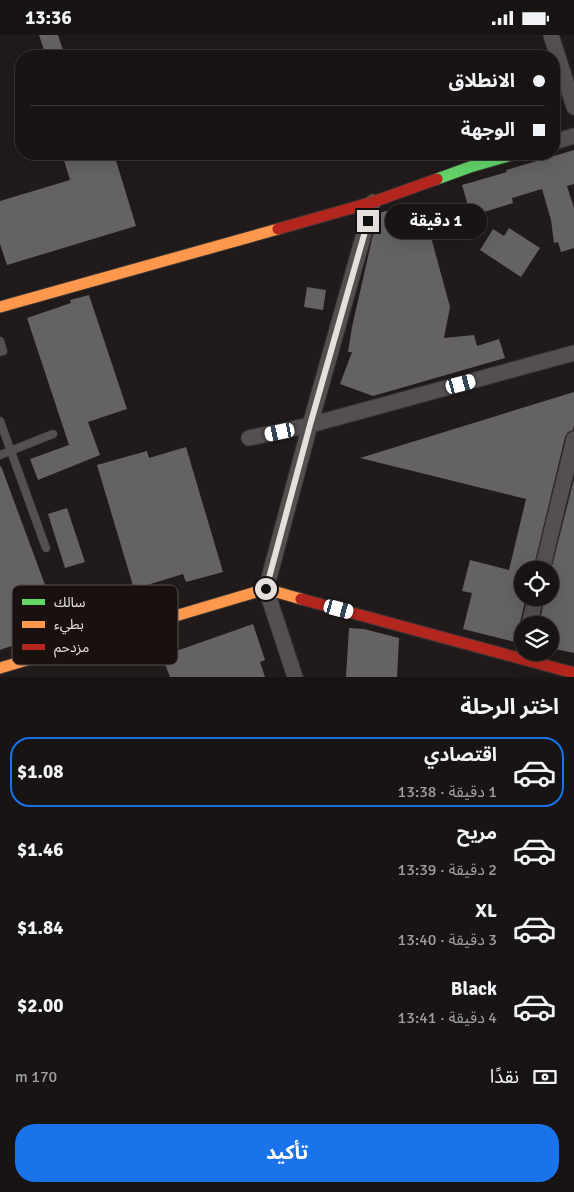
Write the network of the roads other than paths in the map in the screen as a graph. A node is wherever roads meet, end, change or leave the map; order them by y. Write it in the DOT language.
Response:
graph roads {
  1 [pos="551,35"];
  2 [pos="556,50"];
  3 [pos="560,63"];
  4 [pos="574,107"];
  5 [pos="574,135"];
  6 [pos="560,140"];
  7 [pos="494,160"];
  8 [pos="373,202"];
  9 [pos="0,307"];
  10 [pos="0,341"];
  11 [pos="0,352"];
  12 [pos="574,353"];
  13 [pos="0,421"];
  14 [pos="310,425"];
  15 [pos="53,434"];
  16 [pos="249,438"];
  17 [pos="574,439"];
  18 [pos="11,450"];
  19 [pos="0,455"];
  20 [pos="46,548"];
  21 [pos="544,561"];
  22 [pos="266,589"];
  23 [pos="178,615"];
  24 [pos="514,653"];
  25 [pos="539,661"];
  26 [pos="12,664"];
  27 [pos="0,668"];
  28 [pos="574,673"];
  29 [pos="295,677"];
  1 -- 2 [label="street"];
  3 -- 4 [label="street"];
  5 -- 6 [label="street"];
  7 -- 8 [label="street"];
  8 -- 9 [label="street"];
  8 -- 14 [label="street"];
  10 -- 11 [label="lane"];
  12 -- 14 [label="street"];
  13 -- 18 [label="lane"];
  14 -- 16 [label="street"];
  14 -- 22 [label="street"];
  15 -- 18 [label="lane"];
  17 -- 21 [label="street"];
  18 -- 19 [label="lane"];
  18 -- 20 [label="lane"];
  22 -- 23 [label="street"];
  22 -- 24 [label="street"];
  22 -- 29 [label="street"];
  25 -- 28 [label="street"];
  26 -- 27 [label="street"];
}
